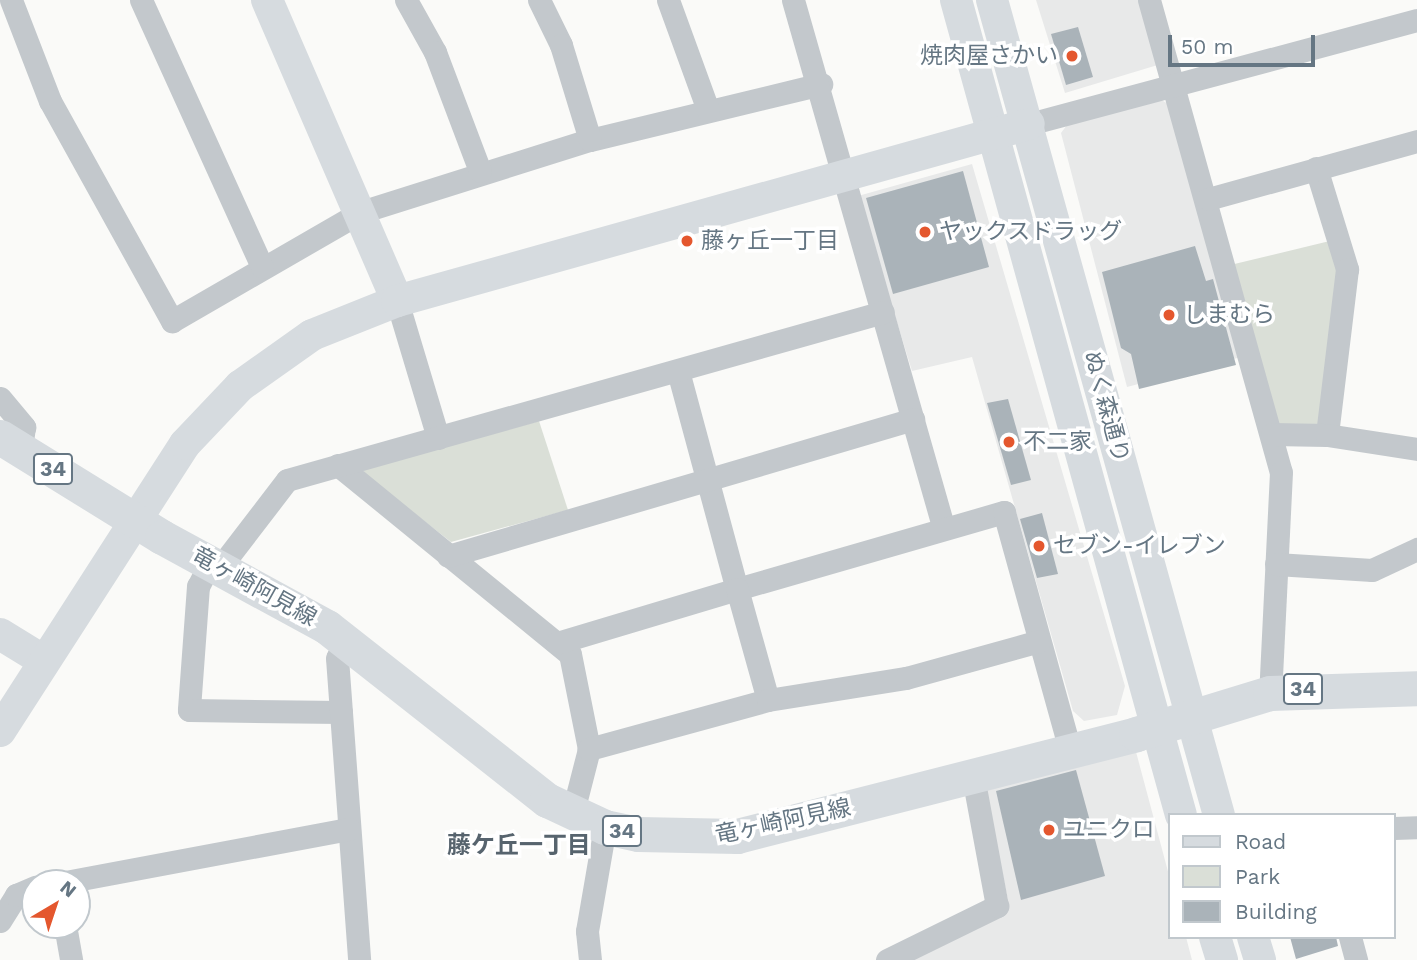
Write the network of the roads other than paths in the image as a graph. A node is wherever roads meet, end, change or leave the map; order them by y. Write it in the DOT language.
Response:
graph roads {
  1 [pos="11,0"];
  2 [pos="141,0"];
  3 [pos="267,0"];
  4 [pos="406,0"];
  5 [pos="539,0"];
  6 [pos="668,0"];
  7 [pos="793,0"];
  8 [pos="956,0"];
  9 [pos="992,0"];
  10 [pos="1149,0"];
  11 [pos="1417,20"];
  12 [pos="821,83"];
  13 [pos="1173,86"];
  14 [pos="708,110"];
  15 [pos="1029,124"];
  16 [pos="995,134"];
  17 [pos="590,140"];
  18 [pos="1417,141"];
  19 [pos="1316,168"];
  20 [pos="480,171"];
  21 [pos="845,176"];
  22 [pos="1208,199"];
  23 [pos="361,212"];
  24 [pos="262,267"];
  25 [pos="397,301"];
  26 [pos="883,312"];
  27 [pos="678,371"];
  28 [pos="0,398"];
  29 [pos="913,419"];
  30 [pos="1272,433"];
  31 [pos="1327,435"];
  32 [pos="438,438"];
  33 [pos="10,443"];
  34 [pos="1417,449"];
  35 [pos="338,466"];
  36 [pos="706,482"];
  37 [pos="943,526"];
  38 [pos="1417,549"];
  39 [pos="448,556"];
  40 [pos="216,564"];
  41 [pos="1276,564"];
  42 [pos="737,589"];
  43 [pos="0,634"];
  44 [pos="346,639"];
  45 [pos="1038,641"];
  46 [pos="557,643"];
  47 [pos="44,661"];
  48 [pos="1417,688"];
  49 [pos="1269,693"];
  50 [pos="768,700"];
  51 [pos="341,712"];
  52 [pos="1192,715"];
  53 [pos="1157,727"];
  54 [pos="0,732"];
  55 [pos="589,749"];
  56 [pos="1070,750"];
  57 [pos="973,776"];
  58 [pos="1180,813"];
  59 [pos="1218,813"];
  60 [pos="572,815"];
  61 [pos="605,827"];
  62 [pos="1417,827"];
  63 [pos="1396,828"];
  64 [pos="349,829"];
  65 [pos="91,877"];
  66 [pos="21,893"];
  67 [pos="0,921"];
  68 [pos="67,939"];
  69 [pos="1216,939"];
  70 [pos="1255,939"];
  71 [pos="1351,939"];
  72 [pos="71,960"];
  73 [pos="359,960"];
  74 [pos="590,960"];
  75 [pos="887,960"];
  76 [pos="1222,960"];
  77 [pos="1260,960"];
  78 [pos="1356,960"];
  1 -- 24 [label="street"];
  2 -- 24 [label="street"];
  3 -- 23 [label="main road"];
  4 -- 20 [label="street"];
  5 -- 17 [label="street"];
  6 -- 14 [label="street"];
  7 -- 12 [label="street"];
  8 -- 16 [label="main road, ぬく森通り"];
  9 -- 15 [label="main road, ぬく森通り"];
  10 -- 13 [label="street"];
  11 -- 13 [label="street"];
  12 -- 14 [label="street"];
  12 -- 21 [label="street"];
  13 -- 15 [label="street"];
  13 -- 22 [label="street"];
  14 -- 17 [label="street"];
  15 -- 16 [label="main road"];
  15 -- 52 [label="main road, ぬく森通り"];
  16 -- 21 [label="main road"];
  16 -- 53 [label="main road, ぬく森通り"];
  17 -- 20 [label="street"];
  18 -- 19 [label="street"];
  19 -- 22 [label="street"];
  19 -- 31 [label="street"];
  20 -- 23 [label="street"];
  21 -- 25 [label="main road"];
  21 -- 26 [label="street"];
  22 -- 30 [label="street"];
  23 -- 24 [label="street"];
  23 -- 25 [label="main road"];
  25 -- 32 [label="street"];
  25 -- 47 [label="main road"];
  26 -- 27 [label="street"];
  26 -- 29 [label="street"];
  27 -- 32 [label="street"];
  27 -- 36 [label="street"];
  28 -- 33 [label="street"];
  29 -- 36 [label="street"];
  29 -- 37 [label="street"];
  30 -- 31 [label="street"];
  30 -- 41 [label="street"];
  31 -- 34 [label="street"];
  32 -- 35 [label="street"];
  33 -- 40 [label="main road, 竜ヶ崎阿見線 / 34"];
  35 -- 39 [label="street"];
  35 -- 40 [label="street"];
  36 -- 39 [label="street"];
  36 -- 42 [label="street"];
  37 -- 42 [label="street"];
  37 -- 45 [label="street"];
  38 -- 41 [label="street"];
  39 -- 46 [label="street"];
  40 -- 44 [label="main road, 竜ヶ崎阿見線 / 34"];
  40 -- 51 [label="street"];
  41 -- 49 [label="street"];
  42 -- 46 [label="street"];
  42 -- 50 [label="street"];
  43 -- 47 [label="main road"];
  44 -- 51 [label="street"];
  44 -- 60 [label="main road, 竜ヶ崎阿見線 / 34"];
  45 -- 50 [label="street"];
  45 -- 56 [label="street"];
  46 -- 55 [label="street"];
  47 -- 54 [label="main road"];
  48 -- 49 [label="main road, 竜ヶ崎阿見線 / 34"];
  49 -- 52 [label="main road, 竜ヶ崎阿見線 / 34"];
  50 -- 55 [label="street"];
  51 -- 64 [label="street"];
  52 -- 53 [label="main road, 竜ヶ崎阿見線 / 34"];
  52 -- 59 [label="main road, ぬく森通り"];
  53 -- 56 [label="main road, 竜ヶ崎阿見線 / 34"];
  53 -- 58 [label="main road, ぬく森通り"];
  55 -- 60 [label="street"];
  56 -- 57 [label="main road, 竜ヶ崎阿見線 / 34"];
  57 -- 61 [label="main road, 竜ヶ崎阿見線 / 34"];
  57 -- 75 [label="street"];
  60 -- 61 [label="main road, 竜ヶ崎阿見線 / 34"];
  61 -- 74 [label="street"];
  62 -- 63 [label="street"];
  64 -- 65 [label="street"];
  64 -- 73 [label="street"];
  66 -- 67 [label="street"];
  68 -- 72 [label="street"];
  69 -- 76 [label="main road"];
  70 -- 77 [label="main road"];
  71 -- 78 [label="street"];
}
